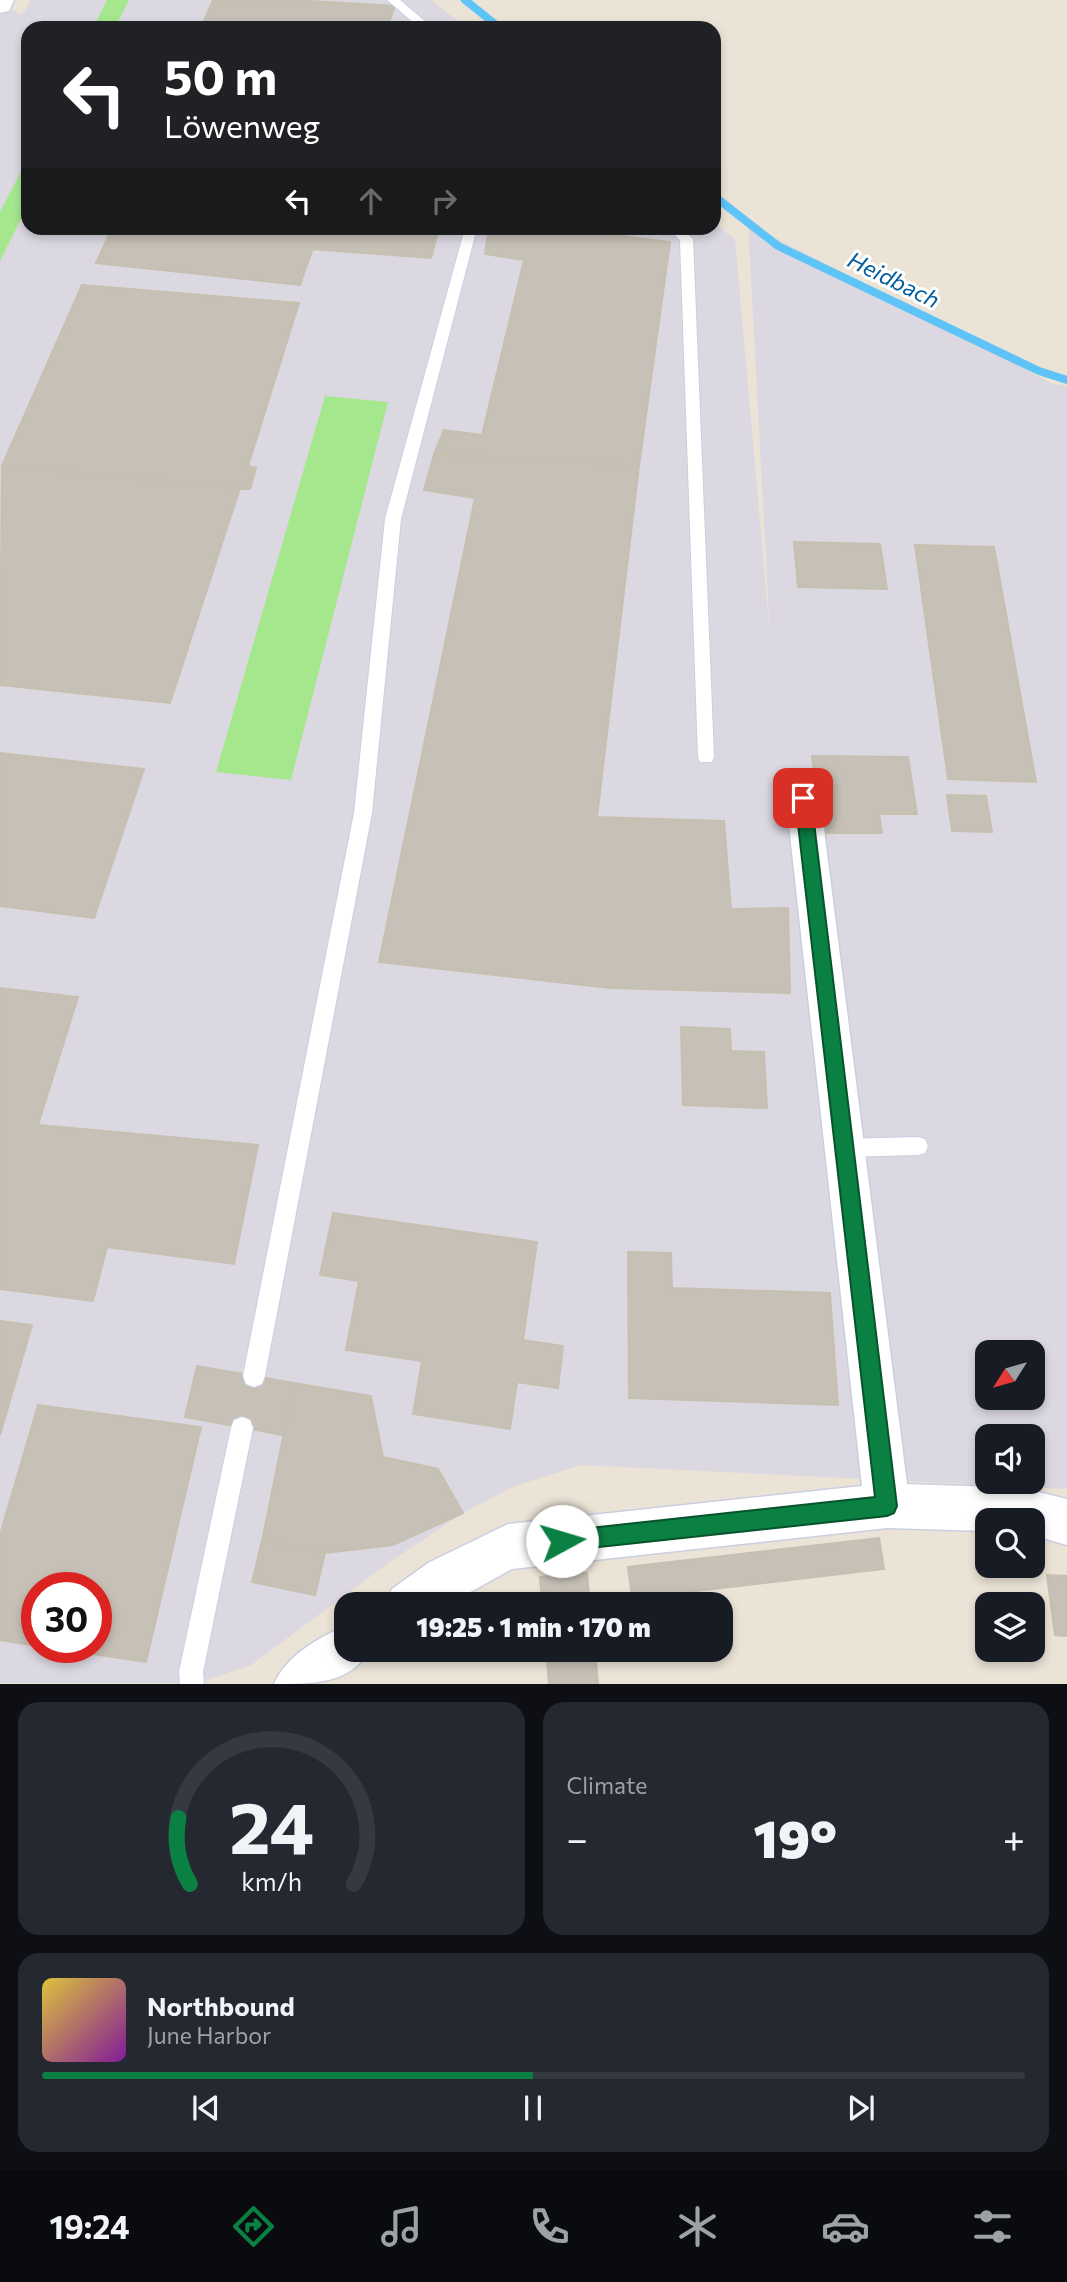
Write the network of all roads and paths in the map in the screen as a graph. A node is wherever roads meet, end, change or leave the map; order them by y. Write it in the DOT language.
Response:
graph roads {
  1 [pos="2,0"];
  2 [pos="393,0"];
  3 [pos="0,6"];
  4 [pos="418,21"];
  5 [pos="469,235"];
  6 [pos="682,235"];
  7 [pos="706,757"];
  8 [pos="803,798"];
  9 [pos="918,1146"];
  10 [pos="844,1148"];
  11 [pos="254,1376"];
  12 [pos="242,1428"];
  13 [pos="887,1506"];
  14 [pos="1067,1522"];
  15 [pos="426,1592"];
  16 [pos="334,1658"];
  17 [pos="192,1684"];
  18 [pos="298,1684"];
  1 -- 3 [label="street"];
  2 -- 4 [label="lane"];
  5 -- 11 [label="lane"];
  6 -- 7 [label="lane"];
  8 -- 10 [label="street"];
  9 -- 10 [label="lane"];
  10 -- 13 [label="street"];
  12 -- 17 [label="lane"];
  13 -- 14 [label="street"];
  13 -- 15 [label="street"];
  16 -- 18 [label="street"];
}
